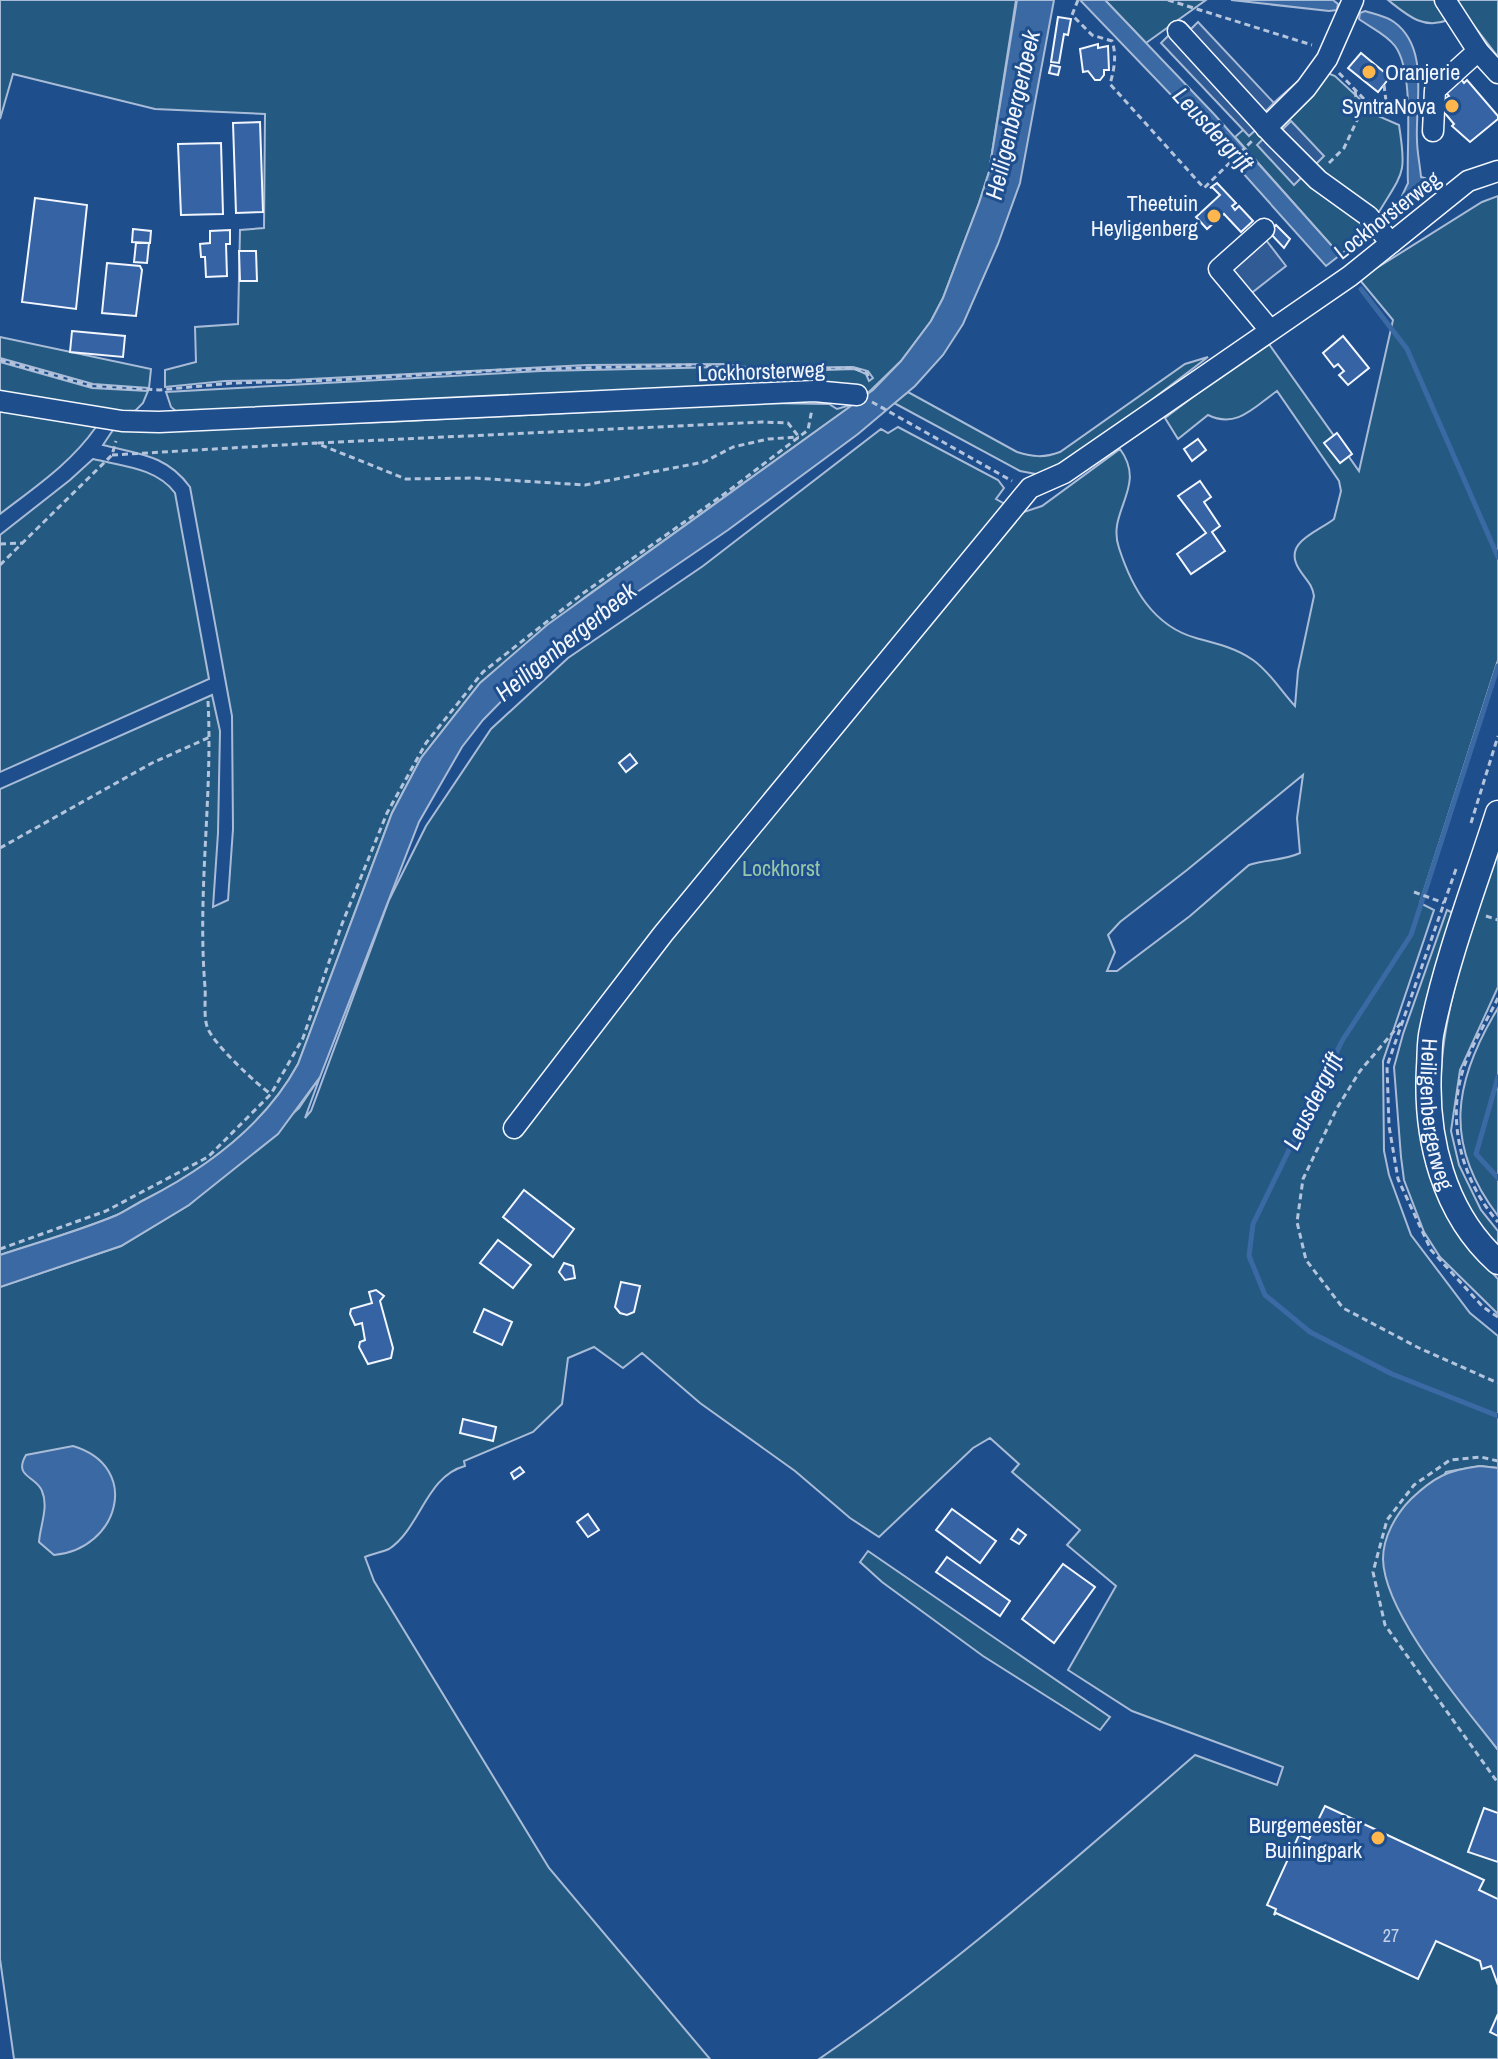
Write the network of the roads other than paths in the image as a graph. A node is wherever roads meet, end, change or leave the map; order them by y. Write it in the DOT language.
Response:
graph roads {
  1 [pos="1353,0"];
  2 [pos="1445,0"];
  3 [pos="1178,31"];
  4 [pos="1478,51"];
  5 [pos="1498,73"];
  6 [pos="1266,128"];
  7 [pos="1433,131"];
  8 [pos="1498,171"];
  9 [pos="1264,229"];
  10 [pos="1391,243"];
  11 [pos="1270,330"];
  12 [pos="859,396"];
  13 [pos="0,401"];
  14 [pos="1498,813"];
  15 [pos="514,1128"];
  16 [pos="1498,1262"];
  1 -- 6 [label="street"];
  2 -- 4 [label="street"];
  3 -- 6 [label="street"];
  4 -- 5 [label="street"];
  4 -- 7 [label="street"];
  6 -- 10 [label="street"];
  8 -- 10 [label="street, Lockhorsterweg"];
  9 -- 11 [label="street"];
  10 -- 11 [label="street, Lockhorsterweg"];
  11 -- 15 [label="street, Lockhorsterweg"];
  12 -- 13 [label="street, Lockhorsterweg"];
  14 -- 16 [label="main road, Heiligenbergerweg"];
}
